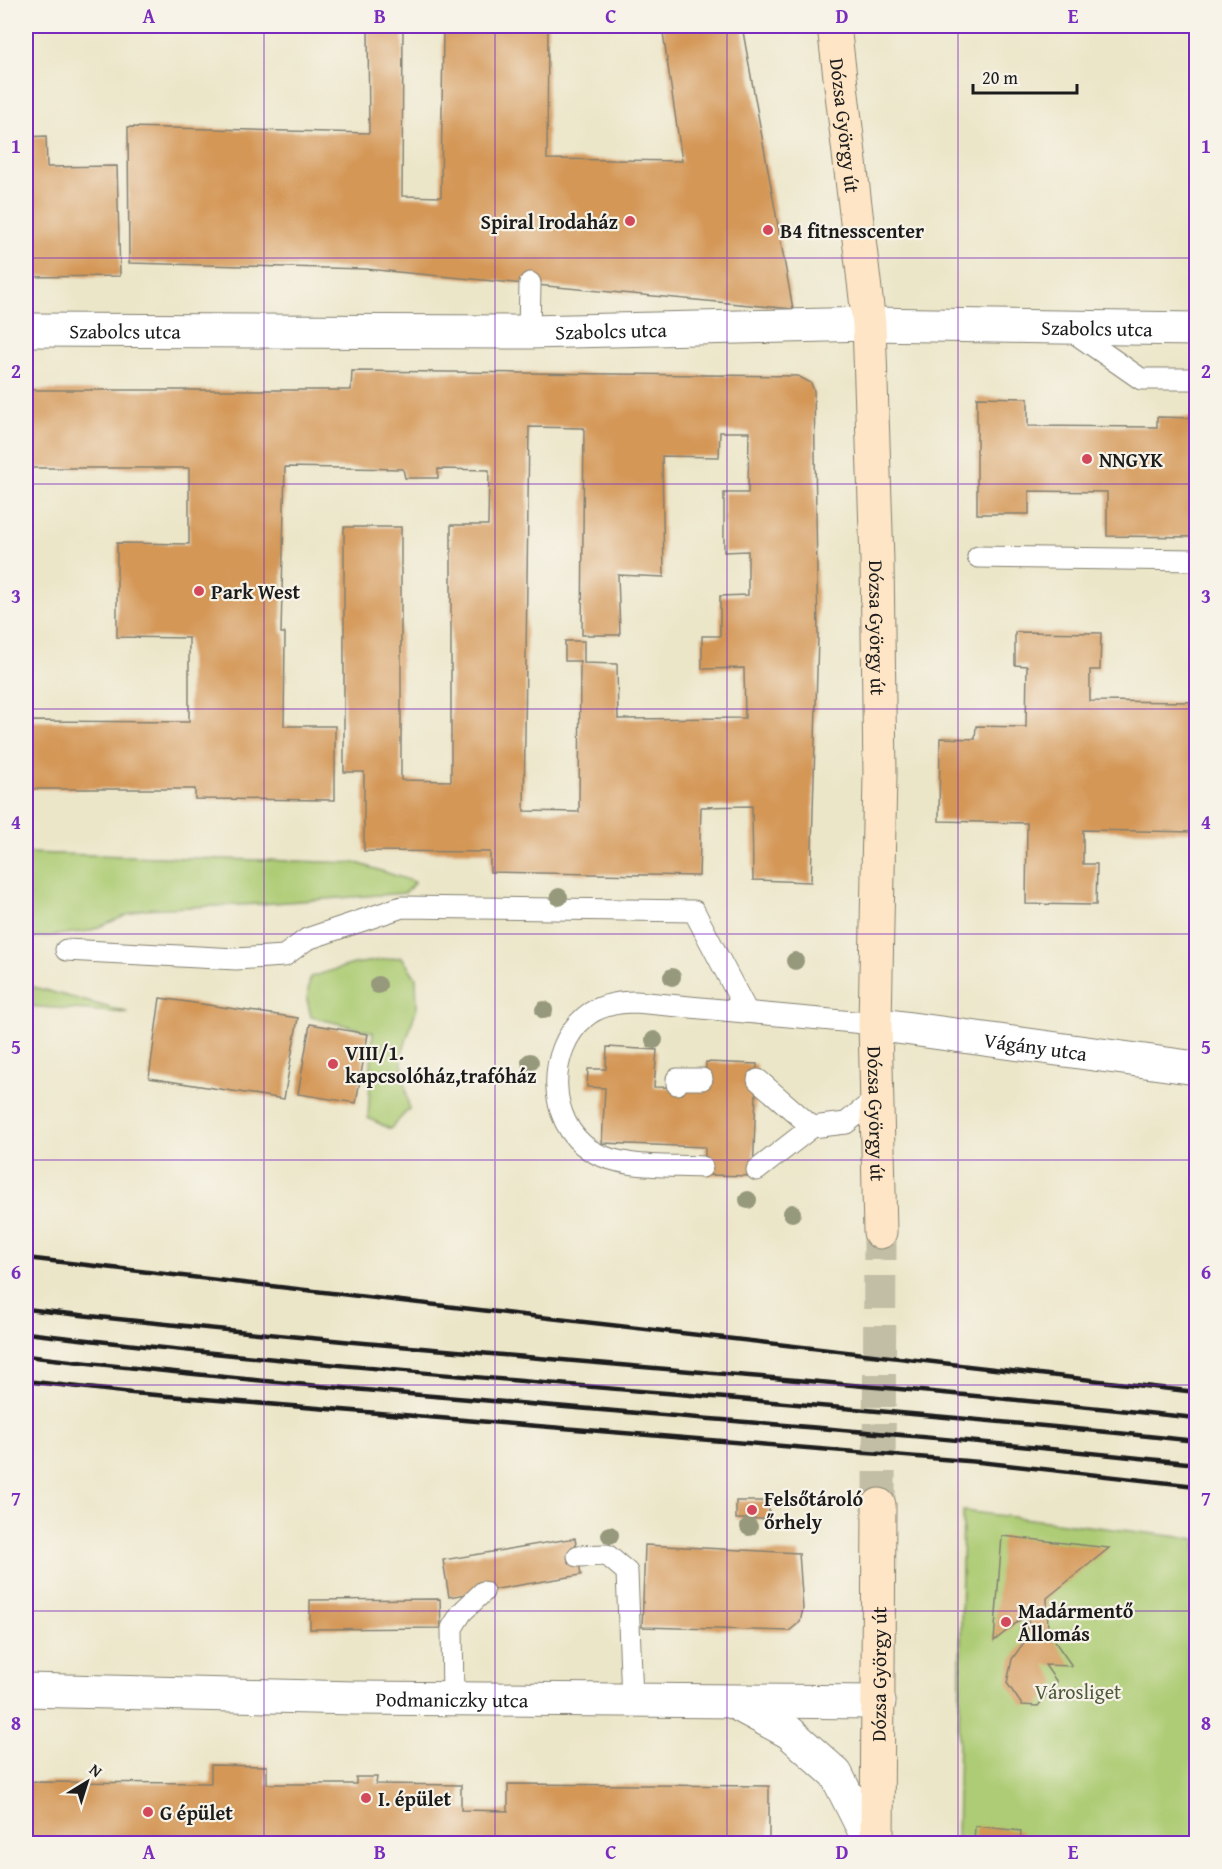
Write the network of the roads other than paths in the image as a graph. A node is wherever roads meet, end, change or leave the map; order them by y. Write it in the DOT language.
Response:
graph roads {
  1 [pos="834,26"];
  2 [pos="530,283"];
  3 [pos="868,324"];
  4 [pos="1066,327"];
  5 [pos="1197,329"];
  6 [pos="26,330"];
  7 [pos="529,332"];
  8 [pos="1197,379"];
  9 [pos="978,557"];
  10 [pos="1197,560"];
  11 [pos="66,950"];
  12 [pos="747,1012"];
  13 [pos="875,1024"];
  14 [pos="1197,1068"];
  15 [pos="702,1079"];
  16 [pos="758,1080"];
  17 [pos="677,1084"];
  18 [pos="877,1098"];
  19 [pos="812,1127"];
  20 [pos="702,1167"];
  21 [pos="757,1170"];
  22 [pos="880,1232"];
  23 [pos="879,1505"];
  24 [pos="578,1556"];
  25 [pos="483,1592"];
  26 [pos="26,1690"];
  27 [pos="453,1699"];
  28 [pos="632,1700"];
  29 [pos="732,1701"];
  30 [pos="879,1702"];
  31 [pos="871,1844"];
  32 [pos="877,1844"];
  1 -- 3 [label="main road, Dózsa György út"];
  2 -- 7 [label="lane"];
  3 -- 4 [label="street, Szabolcs utca"];
  3 -- 7 [label="street, Szabolcs utca"];
  3 -- 13 [label="main road, Dózsa György út"];
  4 -- 5 [label="street, Szabolcs utca"];
  4 -- 8 [label="lane"];
  6 -- 7 [label="street, Szabolcs utca"];
  9 -- 10 [label="lane"];
  11 -- 12 [label="lane"];
  12 -- 13 [label="lane"];
  12 -- 20 [label="lane"];
  13 -- 14 [label="street, Vágány utca"];
  13 -- 18 [label="main road, Dózsa György út"];
  15 -- 17 [label="lane"];
  16 -- 19 [label="lane"];
  18 -- 19 [label="lane"];
  18 -- 22 [label="main road, Dózsa György út"];
  19 -- 21 [label="lane"];
  23 -- 30 [label="main road, Dózsa György út"];
  24 -- 28 [label="lane"];
  25 -- 27 [label="lane"];
  26 -- 27 [label="street, Podmaniczky utca"];
  27 -- 28 [label="street, Podmaniczky utca"];
  28 -- 29 [label="street, Podmaniczky utca"];
  29 -- 30 [label="street, Podmaniczky utca"];
  29 -- 31 [label="street"];
  30 -- 32 [label="main road, Dózsa György út"];
}
